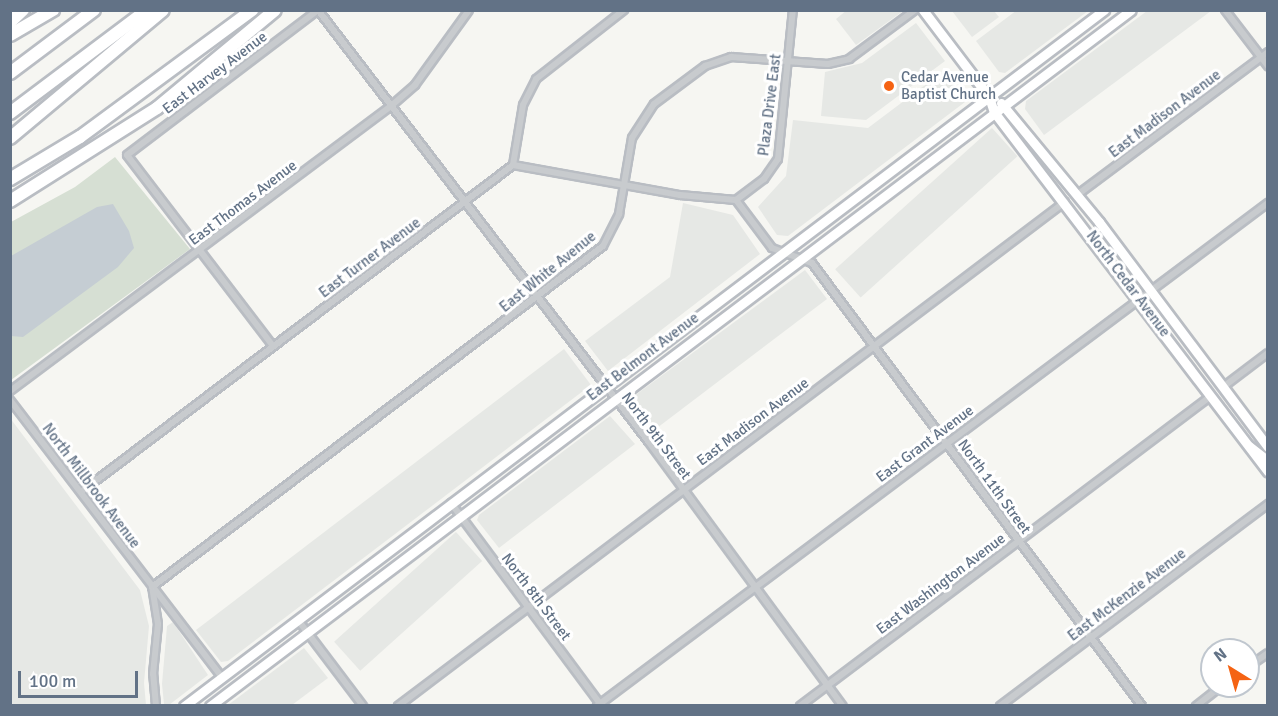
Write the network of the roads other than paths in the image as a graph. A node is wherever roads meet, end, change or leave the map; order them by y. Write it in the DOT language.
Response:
graph roads {
  1 [pos="23,10"];
  2 [pos="53,10"];
  3 [pos="94,10"];
  4 [pos="147,10"];
  5 [pos="163,10"];
  6 [pos="252,10"];
  7 [pos="274,10"];
  8 [pos="318,10"];
  9 [pos="469,10"];
  10 [pos="624,10"];
  11 [pos="793,10"];
  12 [pos="915,10"];
  13 [pos="923,10"];
  14 [pos="1104,10"];
  15 [pos="1131,10"];
  16 [pos="1225,10"];
  17 [pos="10,22"];
  18 [pos="10,35"];
  19 [pos="1268,52"];
  20 [pos="1261,57"];
  21 [pos="788,61"];
  22 [pos="1268,66"];
  23 [pos="10,74"];
  24 [pos="989,97"];
  25 [pos="1005,105"];
  26 [pos="391,106"];
  27 [pos="994,112"];
  28 [pos="10,113"];
  29 [pos="10,138"];
  30 [pos="513,165"];
  31 [pos="10,179"];
  32 [pos="624,184"];
  33 [pos="1077,195"];
  34 [pos="736,200"];
  35 [pos="10,201"];
  36 [pos="464,202"];
  37 [pos="1065,202"];
  38 [pos="1268,203"];
  39 [pos="200,251"];
  40 [pos="781,252"];
  41 [pos="802,259"];
  42 [pos="1150,289"];
  43 [pos="537,298"];
  44 [pos="1138,298"];
  45 [pos="273,346"];
  46 [pos="874,346"];
  47 [pos="1268,353"];
  48 [pos="604,387"];
  49 [pos="1223,387"];
  50 [pos="10,391"];
  51 [pos="1212,396"];
  52 [pos="10,400"];
  53 [pos="614,400"];
  54 [pos="946,442"];
  55 [pos="1247,445"];
  56 [pos="1268,447"];
  57 [pos="1268,461"];
  58 [pos="1268,472"];
  59 [pos="682,491"];
  60 [pos="81,492"];
  61 [pos="451,503"];
  62 [pos="1268,504"];
  63 [pos="460,516"];
  64 [pos="1019,541"];
  65 [pos="152,587"];
  66 [pos="754,587"];
  67 [pos="529,607"];
  68 [pos="298,620"];
  69 [pos="307,632"];
  70 [pos="1092,637"];
  71 [pos="222,677"];
  72 [pos="828,684"];
  73 [pos="156,705"];
  74 [pos="184,705"];
  75 [pos="210,705"];
  76 [pos="363,705"];
  77 [pos="398,705"];
  78 [pos="599,705"];
  79 [pos="800,705"];
  80 [pos="843,705"];
  81 [pos="1000,705"];
  82 [pos="1142,705"];
  1 -- 17 [label="highway"];
  2 -- 18 [label="highway"];
  3 -- 23 [label="highway"];
  4 -- 28 [label="highway"];
  5 -- 29 [label="highway"];
  6 -- 31 [label="highway"];
  7 -- 35 [label="highway"];
  8 -- 26 [label="street, North 9th Street"];
  8 -- 39 [label="street, East Harvey Avenue"];
  9 -- 26 [label="street, East Thomas Avenue"];
  10 -- 30 [label="street"];
  11 -- 21 [label="street, Plaza Drive East"];
  12 -- 21 [label="street, East White Avenue"];
  13 -- 24 [label="main road, North Cedar Avenue"];
  14 -- 24 [label="main road, East Belmont Avenue"];
  15 -- 25 [label="main road, East Belmont Avenue"];
  16 -- 20 [label="street"];
  19 -- 20 [label="street, East Madison Avenue"];
  20 -- 22 [label="street"];
  20 -- 33 [label="street, East Madison Avenue"];
  21 -- 32 [label="street, East White Avenue"];
  21 -- 34 [label="street, Plaza Drive East"];
  24 -- 25 [label="main road, North Cedar Avenue"];
  24 -- 27 [label="main road, North Cedar Avenue"];
  24 -- 40 [label="main road, East Belmont Avenue"];
  25 -- 27 [label="main road, East Belmont Avenue"];
  25 -- 33 [label="main road, North Cedar Avenue"];
  26 -- 36 [label="street, North 9th Street"];
  26 -- 39 [label="street, East Thomas Avenue"];
  27 -- 37 [label="main road, North Cedar Avenue"];
  27 -- 41 [label="main road, East Belmont Avenue"];
  30 -- 32 [label="street"];
  30 -- 36 [label="street, East Turner Avenue"];
  32 -- 34 [label="street"];
  32 -- 43 [label="street, East White Avenue"];
  33 -- 42 [label="main road, North Cedar Avenue"];
  34 -- 40 [label="street"];
  36 -- 43 [label="street, North 9th Street"];
  36 -- 45 [label="street, East Turner Avenue"];
  37 -- 44 [label="main road, North Cedar Avenue"];
  37 -- 46 [label="street, East Madison Avenue"];
  38 -- 42 [label="street, East Grant Avenue"];
  39 -- 45 [label="street"];
  39 -- 50 [label="street, East Thomas Avenue"];
  40 -- 41 [label="street"];
  40 -- 48 [label="main road, East Belmont Avenue"];
  41 -- 46 [label="street, North 11th Street"];
  41 -- 53 [label="main road, East Belmont Avenue"];
  42 -- 44 [label="street, East Grant Avenue"];
  42 -- 49 [label="main road, North Cedar Avenue"];
  43 -- 48 [label="street, North 9th Street"];
  43 -- 65 [label="street, East White Avenue"];
  44 -- 51 [label="main road, North Cedar Avenue"];
  44 -- 54 [label="street, East Grant Avenue"];
  45 -- 60 [label="street, East Turner Avenue"];
  46 -- 54 [label="street, North 11th Street"];
  46 -- 59 [label="street, East Madison Avenue"];
  47 -- 49 [label="street"];
  48 -- 53 [label="street, North 9th Street"];
  48 -- 61 [label="main road, East Belmont Avenue"];
  49 -- 56 [label="main road, North Cedar Avenue"];
  51 -- 55 [label="main road, North Cedar Avenue"];
  51 -- 64 [label="street, East Washington Avenue"];
  52 -- 60 [label="street, North Millbrook Avenue"];
  53 -- 59 [label="street, North 9th Street"];
  53 -- 63 [label="main road, East Belmont Avenue"];
  54 -- 64 [label="street, North 11th Street"];
  54 -- 66 [label="street, East Grant Avenue"];
  55 -- 57 [label="main road"];
  55 -- 58 [label="main road, North Cedar Avenue"];
  59 -- 66 [label="street, North 9th Street"];
  59 -- 67 [label="street, East Madison Avenue"];
  60 -- 65 [label="street, North Millbrook Avenue"];
  61 -- 63 [label="street, North 8th Street"];
  61 -- 68 [label="main road, East Belmont Avenue"];
  62 -- 70 [label="street, East McKenzie Avenue"];
  63 -- 67 [label="street, North 8th Street"];
  63 -- 69 [label="main road, East Belmont Avenue"];
  64 -- 70 [label="street, North 11th Street"];
  64 -- 72 [label="street, East Washington Avenue"];
  65 -- 71 [label="street, North Millbrook Avenue"];
  65 -- 73 [label="street, North Millbrook Avenue"];
  66 -- 72 [label="street, North 9th Street"];
  66 -- 78 [label="street, East Grant Avenue"];
  67 -- 77 [label="street, East Madison Avenue"];
  67 -- 78 [label="street, North 8th Street"];
  68 -- 69 [label="street"];
  68 -- 71 [label="main road, East Belmont Avenue"];
  69 -- 75 [label="main road, East Belmont Avenue"];
  69 -- 76 [label="street"];
  70 -- 81 [label="street, East McKenzie Avenue"];
  70 -- 82 [label="street, North 11th Street"];
  71 -- 74 [label="main road, East Belmont Avenue"];
  72 -- 79 [label="street, East Washington Avenue"];
  72 -- 80 [label="street, North 9th Street"];
}
